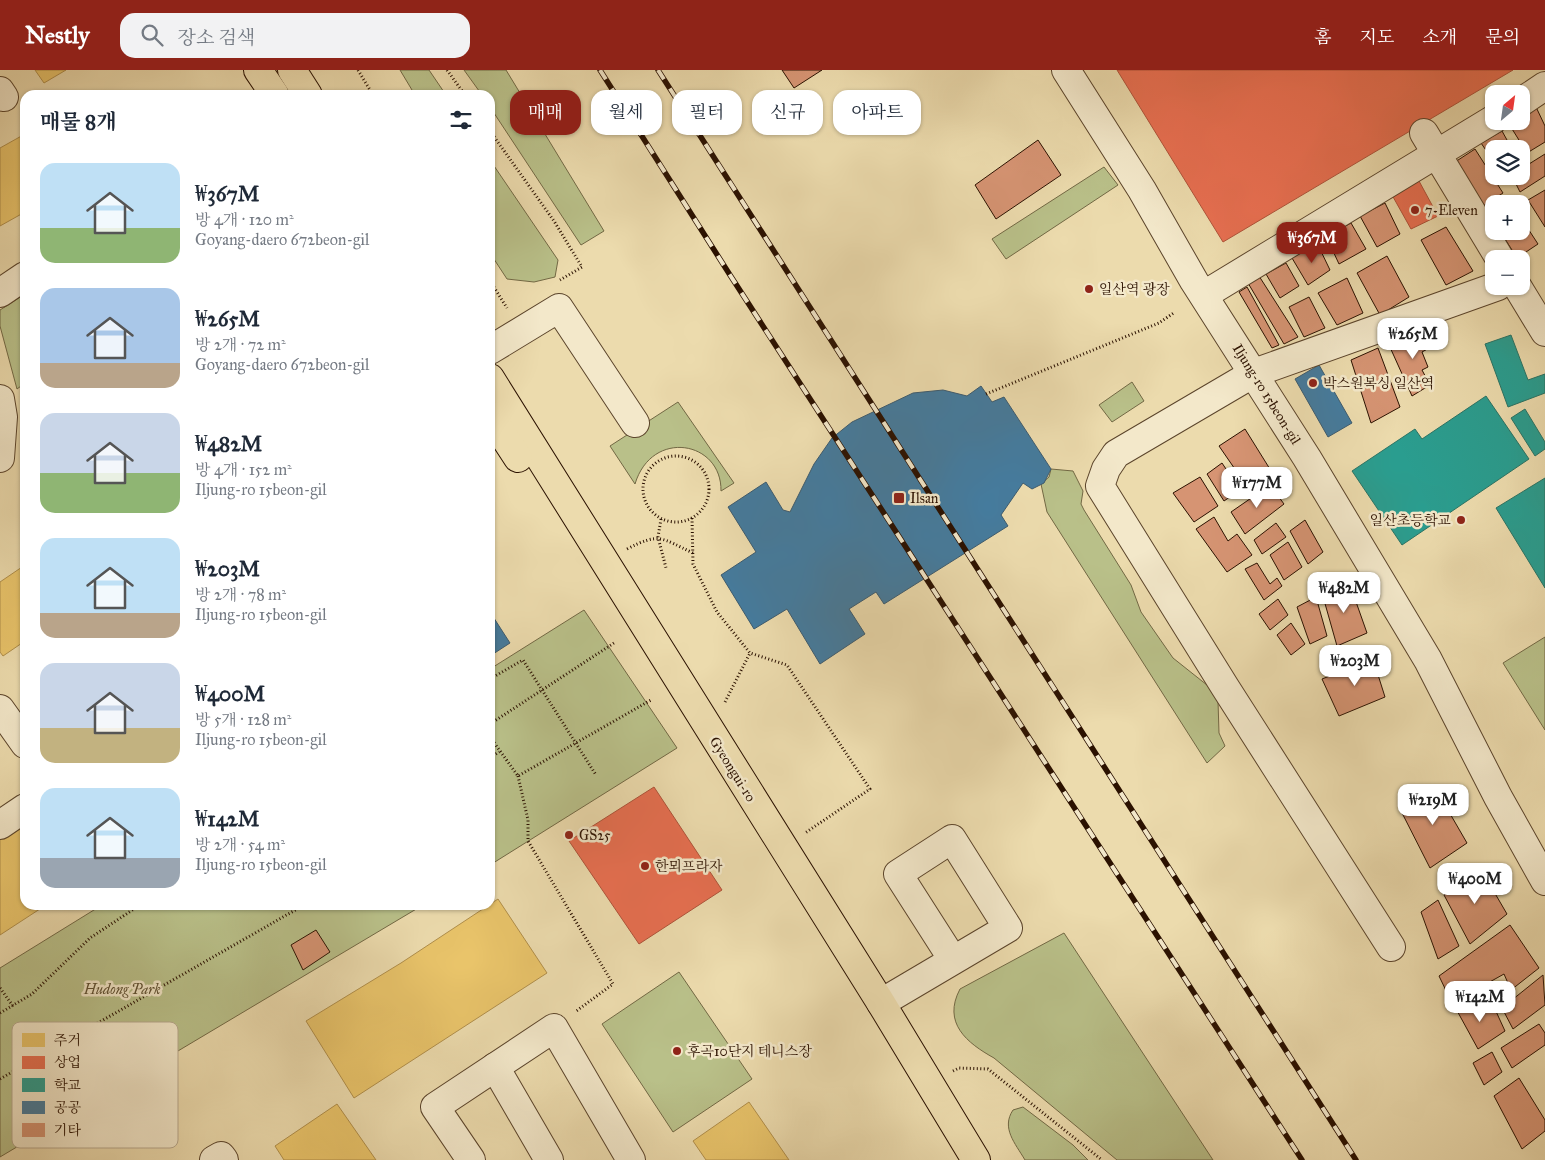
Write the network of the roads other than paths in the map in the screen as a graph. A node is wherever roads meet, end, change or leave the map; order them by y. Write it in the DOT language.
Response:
graph roads {
  1 [pos="258,70"];
  2 [pos="292,70"];
  3 [pos="1066,70"];
  4 [pos="1545,86"];
  5 [pos="271,90"];
  6 [pos="305,90"];
  7 [pos="1530,96"];
  8 [pos="1485,122"];
  9 [pos="1429,144"];
  10 [pos="1494,250"];
  11 [pos="20,279"];
  12 [pos="1485,291"];
  13 [pos="0,293"];
  14 [pos="1204,295"];
  15 [pos="1522,295"];
  16 [pos="1545,332"];
  17 [pos="495,347"];
  18 [pos="1254,372"];
  19 [pos="495,386"];
  20 [pos="0,400"];
  21 [pos="495,423"];
  22 [pos="635,423"];
  23 [pos="0,458"];
  24 [pos="8,714"];
  25 [pos="20,735"];
  26 [pos="20,811"];
  27 [pos="0,825"];
  28 [pos="1545,881"];
  29 [pos="1391,947"];
  30 [pos="953,960"];
  31 [pos="881,1003"];
  32 [pos="495,1067"];
  33 [pos="214,1160"];
  34 [pos="224,1160"];
  35 [pos="471,1160"];
  36 [pos="549,1160"];
  37 [pos="631,1160"];
  38 [pos="959,1160"];
  39 [pos="976,1160"];
  1 -- 5 [label="main road"];
  2 -- 6 [label="main road"];
  3 -- 14 [label="street, Iljung-ro 15beon-gil"];
  4 -- 7 [label="street"];
  8 -- 9 [label="street"];
  9 -- 10 [label="street"];
  9 -- 14 [label="street"];
  11 -- 13 [label="street"];
  12 -- 18 [label="street"];
  14 -- 18 [label="street, Iljung-ro 15beon-gil"];
  15 -- 16 [label="street"];
  17 -- 22 [label="street"];
  18 -- 28 [label="street, Iljung-ro 15beon-gil"];
  18 -- 29 [label="street"];
  19 -- 31 [label="main road, Gyeongui-ro"];
  20 -- 23 [label="street"];
  21 -- 38 [label="main road, Gyeongui-ro"];
  24 -- 25 [label="street"];
  26 -- 27 [label="street"];
  30 -- 31 [label="street"];
  31 -- 39 [label="main road, Gyeongui-ro"];
  32 -- 35 [label="street"];
  32 -- 36 [label="street"];
  32 -- 37 [label="street"];
  33 -- 34 [label="street"];
}
